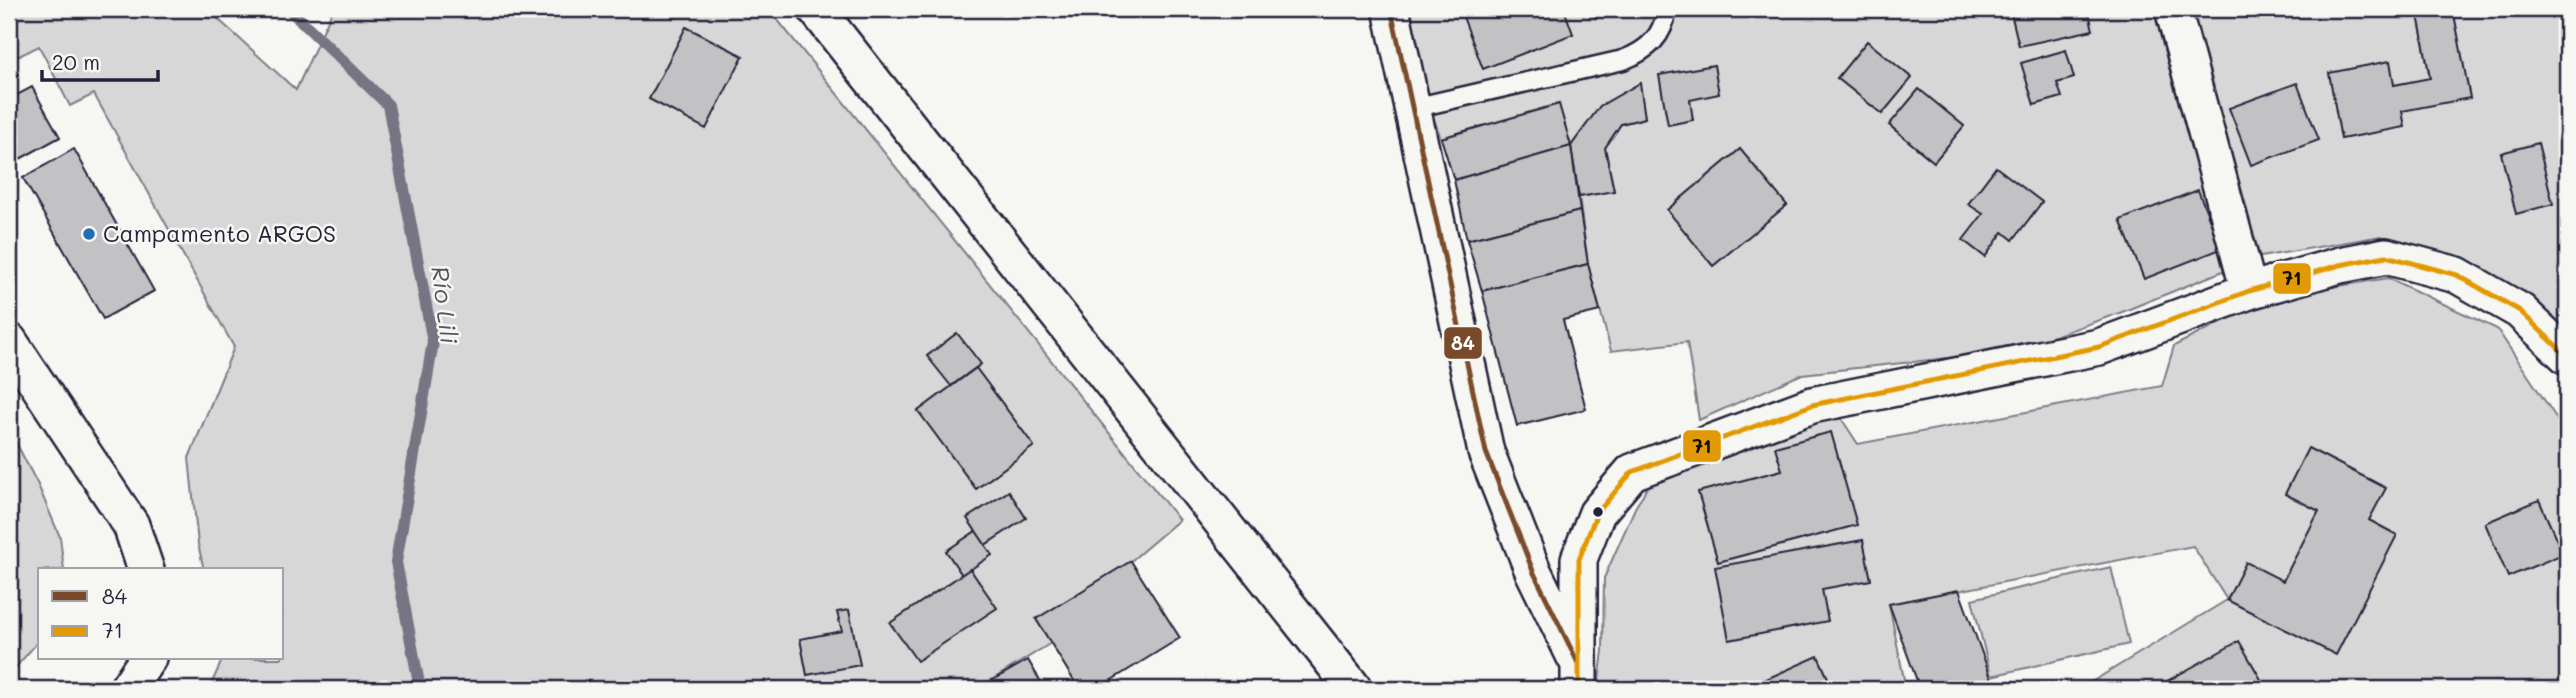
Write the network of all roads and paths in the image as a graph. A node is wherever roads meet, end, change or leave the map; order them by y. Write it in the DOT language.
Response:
graph roads {
  1 [pos="816,9"];
  2 [pos="1391,9"];
  3 [pos="1667,9"];
  4 [pos="2172,9"];
  5 [pos="1413,108"];
  6 [pos="2249,292"];
  7 [pos="9,341"];
  8 [pos="2567,356"];
  9 [pos="145,568"];
  10 [pos="147,660"];
  11 [pos="1579,676"];
  12 [pos="127,689"];
  13 [pos="1354,689"];
  1 -- 13 [label="street"];
  2 -- 5 [label="street"];
  3 -- 5 [label="lane"];
  4 -- 6 [label="street"];
  5 -- 11 [label="street"];
  6 -- 8 [label="street"];
  6 -- 11 [label="street"];
  7 -- 9 [label="street"];
  10 -- 12 [label="street"];
}
